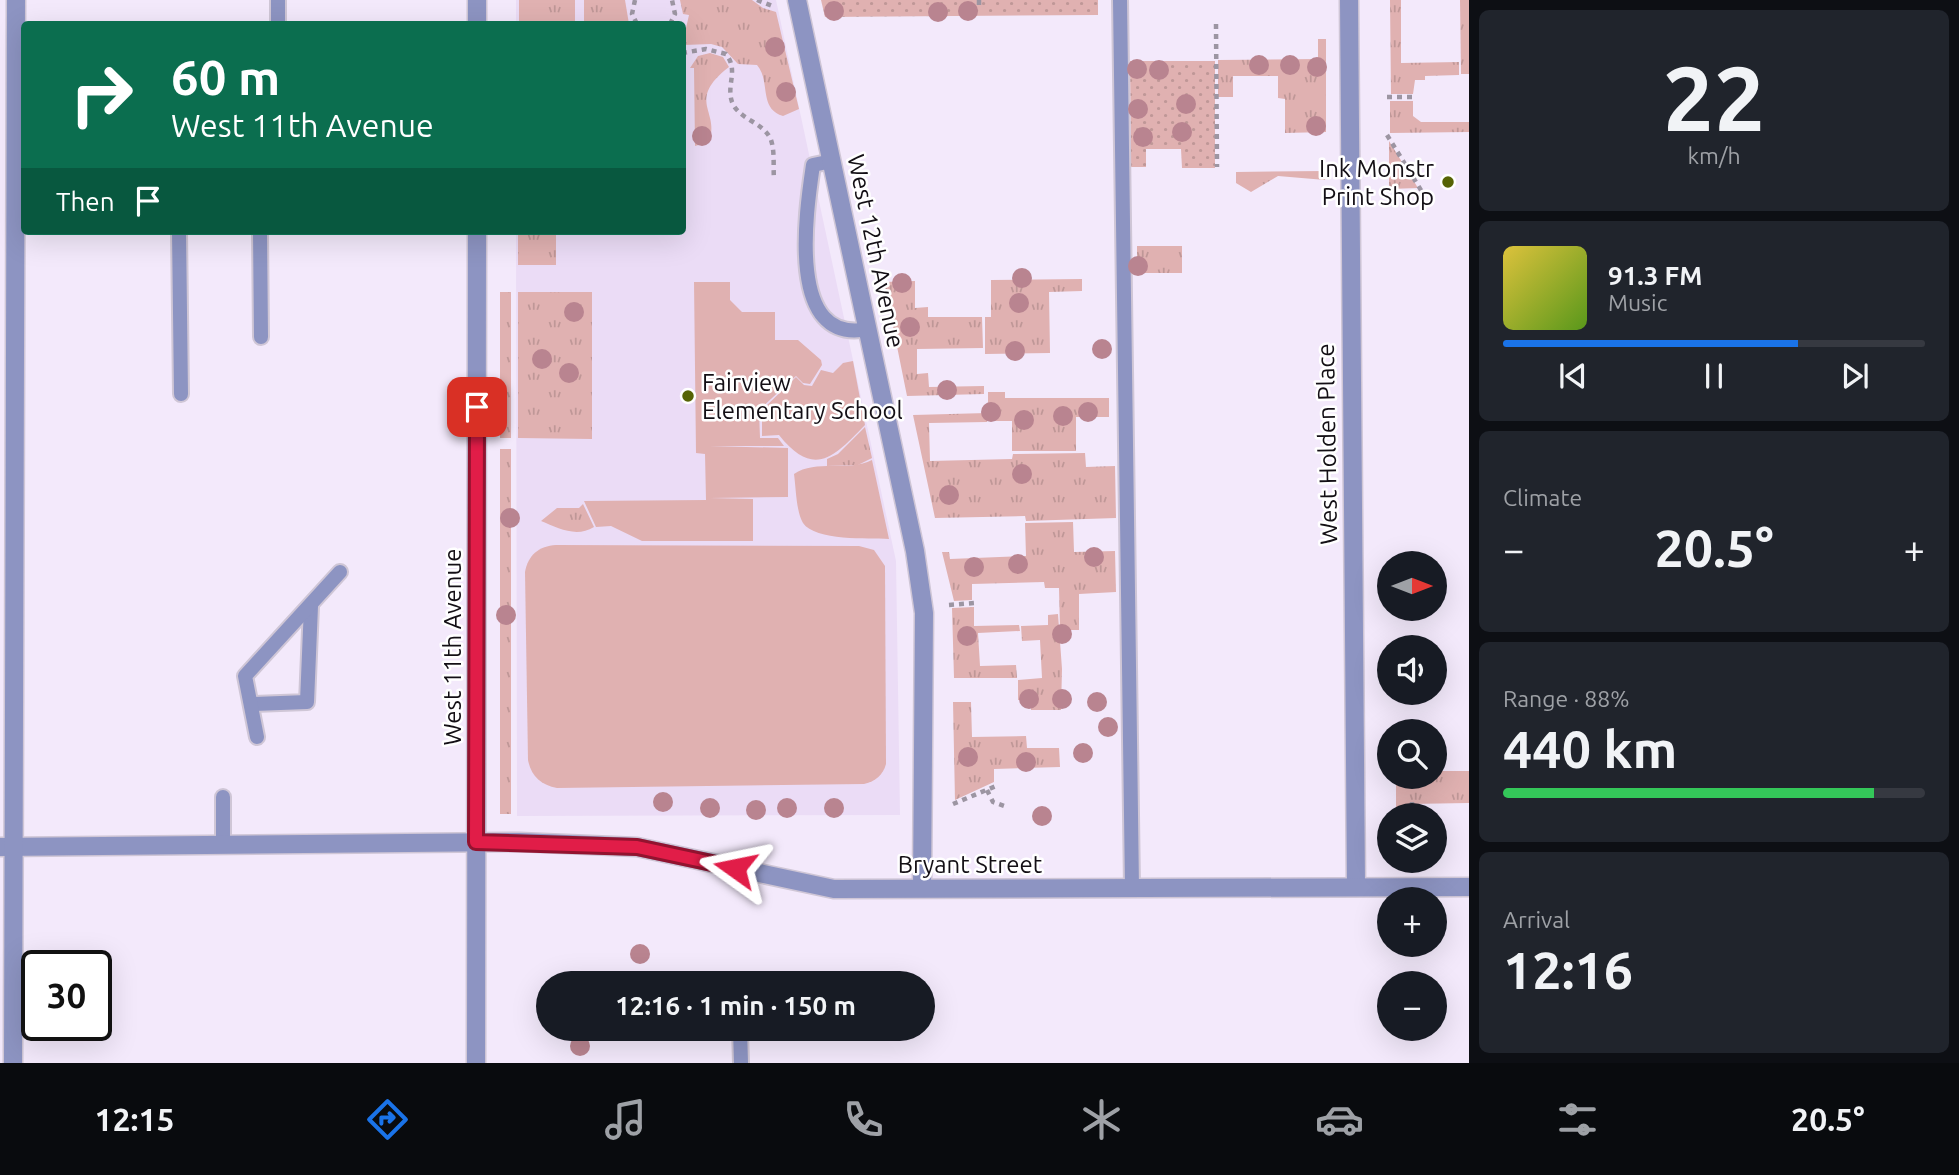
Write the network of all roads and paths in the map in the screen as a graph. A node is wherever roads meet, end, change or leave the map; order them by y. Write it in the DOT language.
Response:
graph roads {
  1 [pos="16,0"];
  2 [pos="278,0"];
  3 [pos="477,0"];
  4 [pos="635,0"];
  5 [pos="672,0"];
  6 [pos="757,0"];
  7 [pos="797,0"];
  8 [pos="979,0"];
  9 [pos="1120,0"];
  10 [pos="1349,0"];
  11 [pos="779,8"];
  12 [pos="979,9"];
  13 [pos="278,21"];
  14 [pos="477,21"];
  15 [pos="636,21"];
  16 [pos="672,21"];
  17 [pos="1216,23"];
  18 [pos="686,51"];
  19 [pos="1387,97"];
  20 [pos="1416,97"];
  21 [pos="1387,135"];
  22 [pos="832,161"];
  23 [pos="1217,167"];
  24 [pos="774,179"];
  25 [pos="1424,195"];
  26 [pos="179,235"];
  27 [pos="260,235"];
  28 [pos="477,235"];
  29 [pos="868,328"];
  30 [pos="261,337"];
  31 [pos="181,394"];
  32 [pos="7,399"];
  33 [pos="340,572"];
  34 [pos="975,603"];
  35 [pos="949,605"];
  36 [pos="311,606"];
  37 [pos="251,704"];
  38 [pos="257,737"];
  39 [pos="996,786"];
  40 [pos="987,790"];
  41 [pos="223,797"];
  42 [pos="953,803"];
  43 [pos="1007,807"];
  44 [pos="476,842"];
  45 [pos="223,844"];
  46 [pos="7,847"];
  47 [pos="1356,887"];
  48 [pos="1469,887"];
  49 [pos="922,888"];
  50 [pos="1132,888"];
  51 [pos="740,1041"];
  52 [pos="13,1063"];
  53 [pos="476,1063"];
  54 [pos="741,1063"];
  1 -- 32 [label="street"];
  2 -- 13 [label="lane"];
  3 -- 14 [label="street"];
  4 -- 15 [label="path"];
  5 -- 16 [label="path"];
  6 -- 11 [label="path"];
  7 -- 22 [label="street, West 12th Avenue"];
  8 -- 12 [label="path"];
  9 -- 50 [label="lane"];
  10 -- 47 [label="street, West Holden Place"];
  17 -- 23 [label="path"];
  18 -- 24 [label="path"];
  19 -- 20 [label="path"];
  21 -- 25 [label="path"];
  22 -- 29 [label="street, West 12th Avenue"];
  22 -- 29 [label="lane"];
  26 -- 31 [label="lane"];
  27 -- 30 [label="lane"];
  28 -- 44 [label="street, West 11th Avenue"];
  29 -- 49 [label="street, West 12th Avenue"];
  32 -- 46 [label="street"];
  33 -- 36 [label="lane"];
  34 -- 35 [label="path"];
  36 -- 37 [label="lane"];
  36 -- 37 [label="lane"];
  37 -- 38 [label="lane"];
  39 -- 40 [label="path"];
  40 -- 42 [label="path"];
  40 -- 43 [label="path"];
  41 -- 45 [label="lane"];
  44 -- 45 [label="street, Bryant Street"];
  44 -- 49 [label="street, Bryant Street"];
  44 -- 53 [label="street, West 11th Avenue"];
  45 -- 46 [label="street, Bryant Street"];
  46 -- 52 [label="street"];
  47 -- 48 [label="street, Bryant Street"];
  47 -- 50 [label="street, Bryant Street"];
  49 -- 50 [label="street, Bryant Street"];
  51 -- 54 [label="lane"];
}
